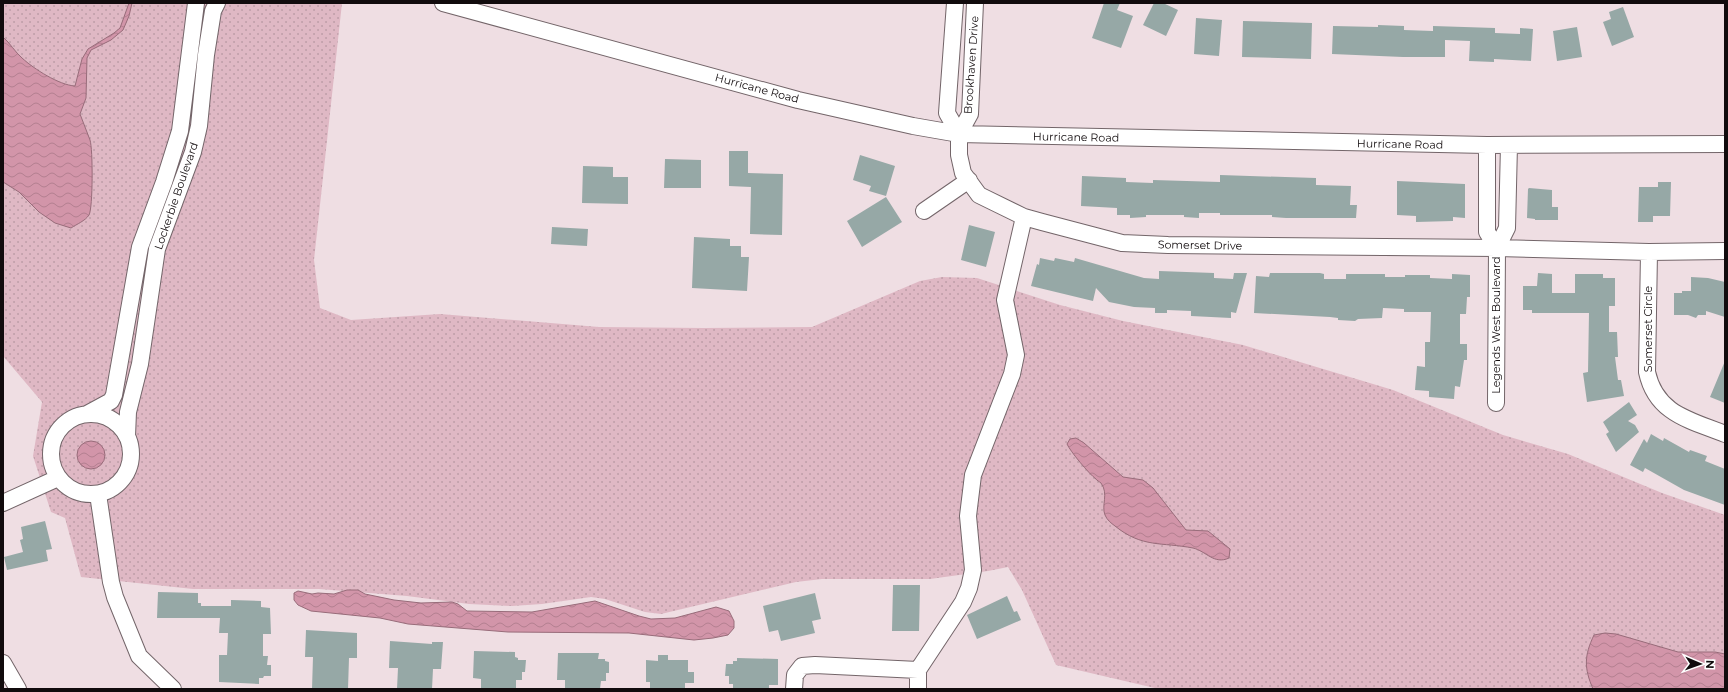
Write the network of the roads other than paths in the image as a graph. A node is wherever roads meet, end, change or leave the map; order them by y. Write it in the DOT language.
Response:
graph roads {
  1 [pos="196,3"];
  2 [pos="217,3"];
  3 [pos="443,3"];
  4 [pos="955,3"];
  5 [pos="975,3"];
  6 [pos="960,134"];
  7 [pos="1725,144"];
  8 [pos="1487,145"];
  9 [pos="1509,145"];
  10 [pos="969,180"];
  11 [pos="924,211"];
  12 [pos="1024,217"];
  13 [pos="1497,248"];
  14 [pos="1725,251"];
  15 [pos="1649,252"];
  16 [pos="1496,403"];
  17 [pos="88,414"];
  18 [pos="1725,434"];
  19 [pos="127,436"];
  20 [pos="58,478"];
  21 [pos="98,494"];
  22 [pos="3,503"];
  23 [pos="3,663"];
  24 [pos="918,670"];
  25 [pos="18,689"];
  26 [pos="173,689"];
  27 [pos="794,689"];
  28 [pos="918,689"];
  1 -- 17 [label="street, Lockerbie Boulevard"];
  2 -- 19 [label="street, Lockerbie Boulevard"];
  3 -- 6 [label="street, Hurricane Road"];
  4 -- 6 [label="street, Brookhaven Drive"];
  5 -- 6 [label="street, Brookhaven Drive"];
  6 -- 8 [label="street, Hurricane Road"];
  6 -- 10 [label="street, Somerset Drive"];
  7 -- 9 [label="street, Hurricane Road"];
  8 -- 9 [label="street, Hurricane Road"];
  8 -- 13 [label="street, Legends West Boulevard"];
  9 -- 13 [label="street, Legends West Boulevard"];
  10 -- 11 [label="street"];
  10 -- 12 [label="street, Somerset Drive"];
  12 -- 13 [label="street, Somerset Drive"];
  12 -- 24 [label="street"];
  13 -- 15 [label="street"];
  13 -- 16 [label="street, Legends West Boulevard"];
  14 -- 15 [label="street"];
  15 -- 18 [label="street, Somerset Circle"];
  17 -- 19 [label="street"];
  17 -- 20 [label="street"];
  19 -- 21 [label="street"];
  20 -- 21 [label="street"];
  20 -- 22 [label="street"];
  21 -- 26 [label="street"];
  23 -- 25 [label="street"];
  24 -- 27 [label="street"];
  24 -- 28 [label="street"];
}
